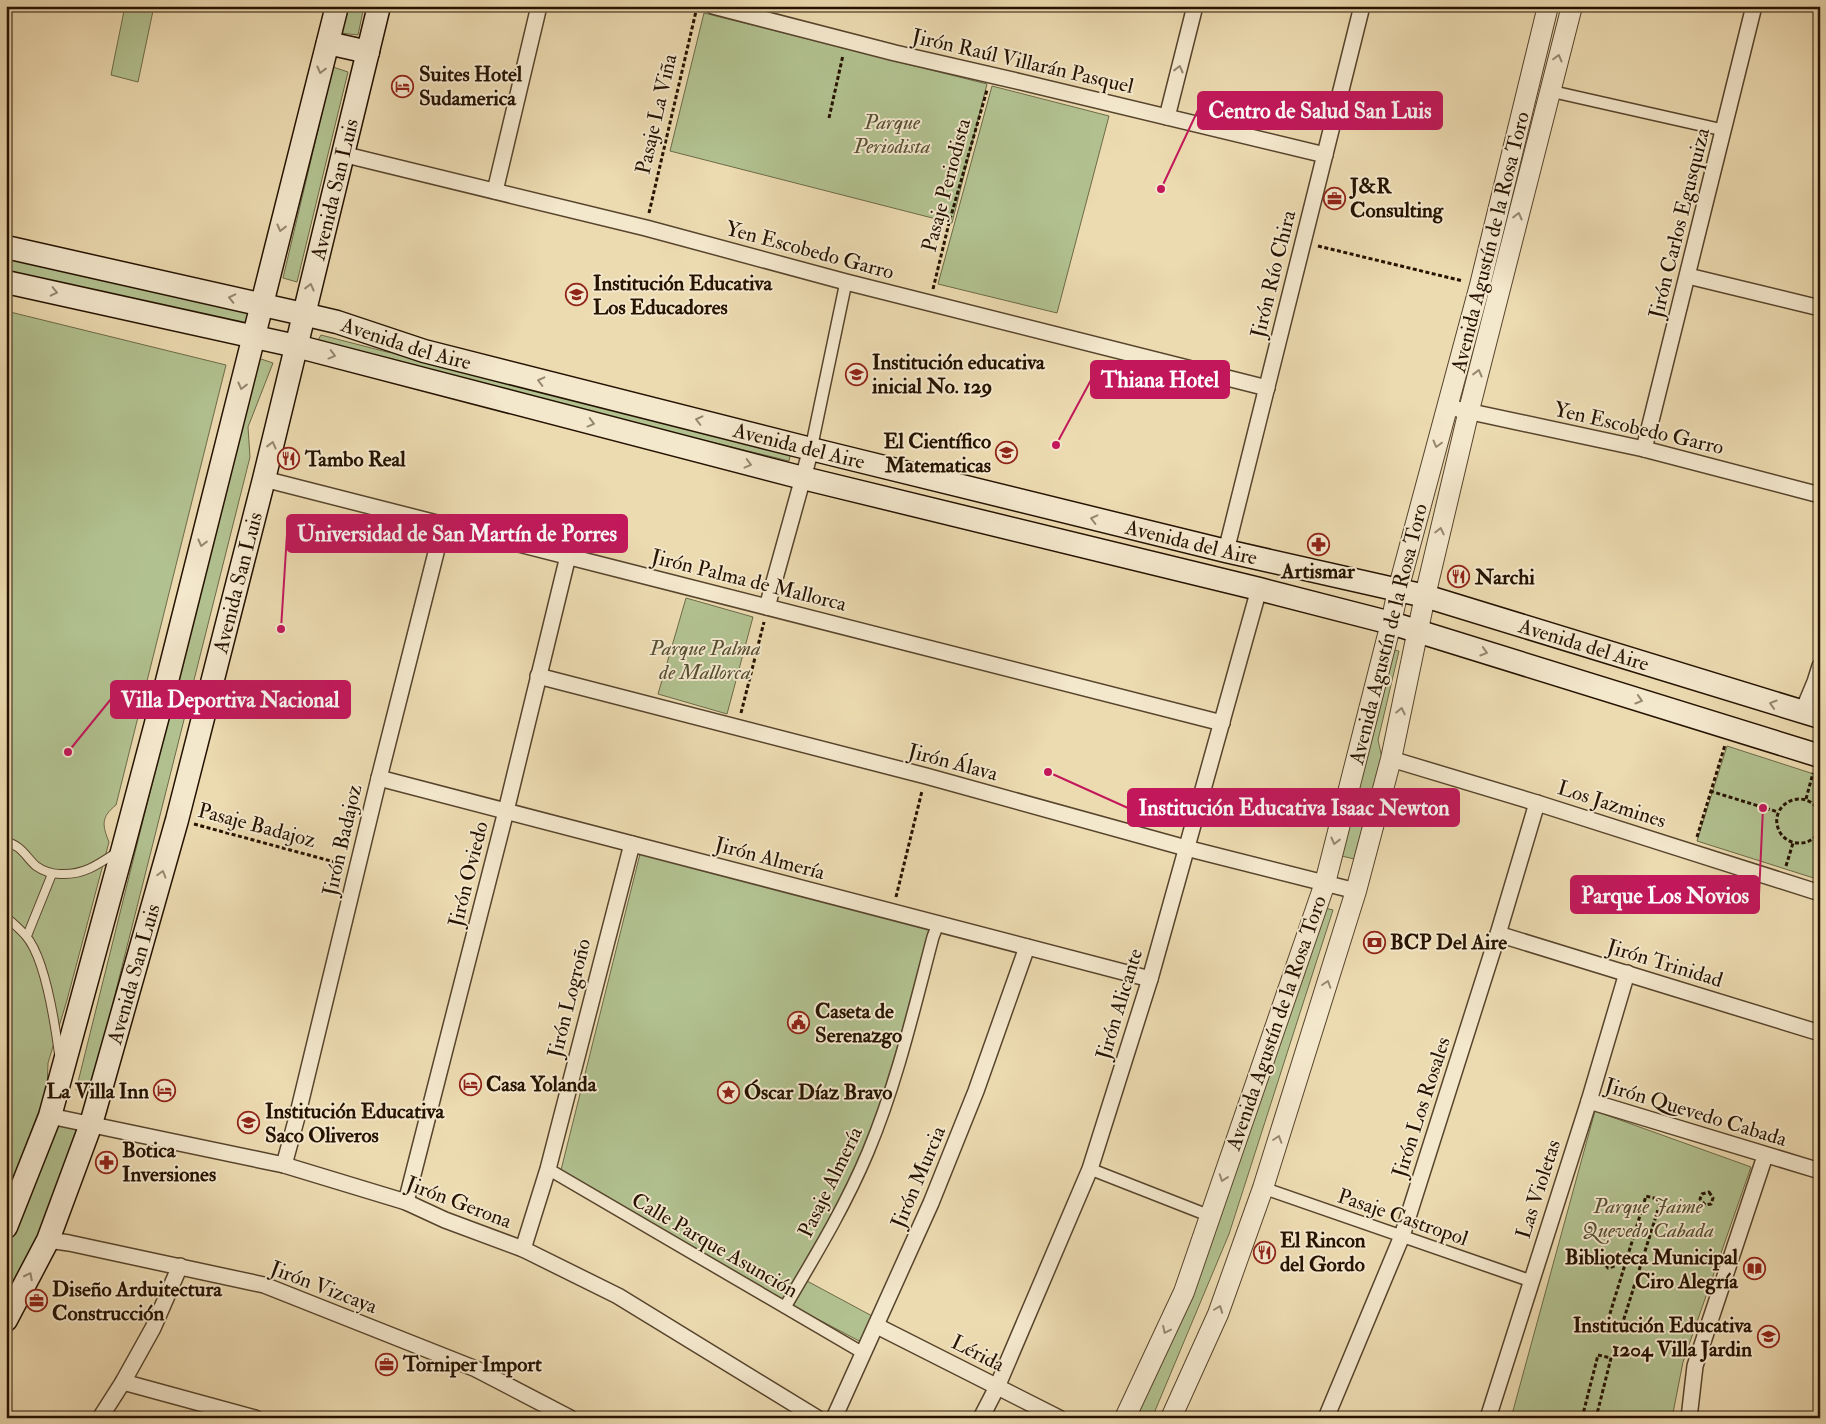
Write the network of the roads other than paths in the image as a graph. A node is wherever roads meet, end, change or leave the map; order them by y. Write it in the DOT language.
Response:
graph roads {
  1 [pos="337,6"];
  2 [pos="379,6"];
  3 [pos="540,6"];
  4 [pos="713,6"];
  5 [pos="1195,6"];
  6 [pos="1362,6"];
  7 [pos="1548,6"];
  8 [pos="1572,6"];
  9 [pos="1754,6"];
  10 [pos="328,43"];
  11 [pos="368,52"];
  12 [pos="1550,91"];
  13 [pos="1167,117"];
  14 [pos="1723,130"];
  15 [pos="342,154"];
  16 [pos="1325,155"];
  17 [pos="495,191"];
  18 [pos="6,247"];
  19 [pos="1688,276"];
  20 [pos="6,282"];
  21 [pos="846,282"];
  22 [pos="262,305"];
  23 [pos="1820,308"];
  24 [pos="303,314"];
  25 [pos="254,337"];
  26 [pos="296,346"];
  27 [pos="1267,388"];
  28 [pos="1448,407"];
  29 [pos="1469,410"];
  30 [pos="810,449"];
  31 [pos="1644,449"];
  32 [pos="803,478"];
  33 [pos="264,479"];
  34 [pos="1820,496"];
  35 [pos="443,525"];
  36 [pos="1226,551"];
  37 [pos="568,556"];
  38 [pos="1259,589"];
  39 [pos="1398,590"];
  40 [pos="1425,596"];
  41 [pos="767,606"];
  42 [pos="1381,621"];
  43 [pos="1417,631"];
  44 [pos="1820,666"];
  45 [pos="538,676"];
  46 [pos="1812,715"];
  47 [pos="1222,723"];
  48 [pos="1391,759"];
  49 [pos="1812,759"];
  50 [pos="379,778"];
  51 [pos="1537,803"];
  52 [pos="506,811"];
  53 [pos="6,842"];
  54 [pos="632,844"];
  55 [pos="123,848"];
  56 [pos="1186,848"];
  57 [pos="52,874"];
  58 [pos="1325,883"];
  59 [pos="1356,891"];
  60 [pos="1820,893"];
  61 [pos="6,917"];
  62 [pos="938,924"];
  63 [pos="1498,934"];
  64 [pos="27,936"];
  65 [pos="1027,947"];
  66 [pos="1627,973"];
  67 [pos="1150,979"];
  68 [pos="1820,1033"];
  69 [pos="62,1072"];
  70 [pos="1588,1101"];
  71 [pos="50,1116"];
  72 [pos="91,1124"];
  73 [pos="1765,1156"];
  74 [pos="284,1165"];
  75 [pos="548,1169"];
  76 [pos="1090,1169"];
  77 [pos="1820,1171"];
  78 [pos="1263,1188"];
  79 [pos="406,1202"];
  80 [pos="1210,1216"];
  81 [pos="6,1227"];
  82 [pos="1402,1236"];
  83 [pos="48,1240"];
  84 [pos="523,1249"];
  85 [pos="180,1266"];
  86 [pos="1531,1281"];
  87 [pos="785,1307"];
  88 [pos="6,1320"];
  89 [pos="877,1326"];
  90 [pos="864,1352"];
  91 [pos="123,1382"];
  92 [pos="997,1387"];
  93 [pos="100,1418"];
  94 [pos="255,1418"];
  95 [pos="570,1418"];
  96 [pos="817,1418"];
  97 [pos="834,1418"];
  98 [pos="981,1418"];
  99 [pos="1059,1418"];
  100 [pos="1125,1418"];
  101 [pos="1171,1418"];
  102 [pos="1326,1418"];
  103 [pos="1488,1418"];
  104 [pos="1688,1418"];
  1 -- 10 [label="main road, Avenida San Luis"];
  2 -- 11 [label="main road, Avenida San Luis"];
  3 -- 17 [label="street"];
  4 -- 13 [label="street, Jirón Raúl Villarán Pasquel"];
  13 -- 5 [label="street, one-way"];
  6 -- 16 [label="street, Jirón Río Chira"];
  7 -- 28 [label="street, Avenida Agustín de la Rosa Toro"];
  12 -- 8 [label="street, Avenida Agustín de la Rosa Toro, one-way"];
  9 -- 14 [label="street, Jirón Carlos Egusquiza"];
  10 -- 11 [label="main road"];
  10 -- 22 [label="main road, Avenida San Luis, one-way"];
  11 -- 15 [label="main road, Avenida San Luis"];
  12 -- 14 [label="street"];
  29 -- 12 [label="street, Avenida Agustín de la Rosa Toro, one-way"];
  13 -- 16 [label="street, Jirón Raúl Villarán Pasquel"];
  14 -- 19 [label="street, Jirón Carlos Egusquiza"];
  15 -- 17 [label="street, Yen Escobedo Garro"];
  24 -- 15 [label="main road, Avenida San Luis, one-way"];
  16 -- 27 [label="street, Jirón Río Chira"];
  17 -- 21 [label="street, Yen Escobedo Garro"];
  22 -- 18 [label="main road, Avenida del Aire, one-way"];
  19 -- 23 [label="street"];
  19 -- 31 [label="street, Jirón Carlos Egusquiza"];
  20 -- 25 [label="main road, Avenida del Aire, one-way"];
  21 -- 27 [label="street, Yen Escobedo Garro"];
  21 -- 30 [label="street"];
  22 -- 24 [label="main road, Avenida del Aire"];
  22 -- 25 [label="main road, Avenida San Luis"];
  24 -- 26 [label="main road, Avenida San Luis"];
  30 -- 24 [label="main road, Avenida del Aire, one-way"];
  25 -- 26 [label="main road, Avenida del Aire"];
  25 -- 55 [label="main road, Avenida San Luis, one-way"];
  26 -- 32 [label="main road, Avenida del Aire, one-way"];
  33 -- 26 [label="main road, Avenida San Luis, one-way"];
  27 -- 36 [label="street, Jirón Río Chira"];
  28 -- 29 [label="street, Yen Escobedo Garro"];
  28 -- 39 [label="street, Avenida Agustín de la Rosa Toro, one-way"];
  29 -- 31 [label="street, Yen Escobedo Garro"];
  40 -- 29 [label="street, Avenida Agustín de la Rosa Toro, one-way"];
  30 -- 32 [label="street"];
  36 -- 30 [label="main road, Avenida del Aire, one-way"];
  31 -- 34 [label="street, Yen Escobedo Garro"];
  32 -- 38 [label="main road, Avenida del Aire"];
  32 -- 41 [label="street"];
  33 -- 35 [label="street, Jirón Palma de Mallorca"];
  72 -- 33 [label="main road, Avenida San Luis, one-way"];
  35 -- 37 [label="street, Jirón Palma de Mallorca"];
  35 -- 50 [label="street, Jirón Badajoz"];
  36 -- 39 [label="main road, Avenida del Aire"];
  37 -- 41 [label="street, Jirón Palma de Mallorca"];
  37 -- 45 [label="street, Jirón Oviedo"];
  38 -- 42 [label="main road, Avenida del Aire"];
  38 -- 47 [label="street, Jirón Alicante"];
  39 -- 40 [label="main road, Avenida del Aire"];
  39 -- 42 [label="street, Avenida Agustín de la Rosa Toro"];
  40 -- 43 [label="street, Avenida Agustín de la Rosa Toro"];
  46 -- 40 [label="main road, Avenida del Aire, one-way"];
  41 -- 47 [label="street, Jirón Palma de Mallorca"];
  42 -- 43 [label="main road, Avenida del Aire"];
  42 -- 58 [label="street, Avenida Agustín de la Rosa Toro, one-way"];
  48 -- 43 [label="street, Avenida Agustín de la Rosa Toro, one-way"];
  43 -- 49 [label="main road, Avenida del Aire, one-way"];
  44 -- 46 [label="street"];
  45 -- 52 [label="street, Jirón Oviedo"];
  45 -- 56 [label="street, Jirón Álava"];
  46 -- 49 [label="main road"];
  47 -- 56 [label="street, Jirón Alicante"];
  48 -- 51 [label="street, Los Jazmines"];
  48 -- 59 [label="street, Avenida Agustín de la Rosa Toro"];
  50 -- 52 [label="street, Jirón Almería"];
  50 -- 74 [label="street, Jirón Badajoz"];
  51 -- 60 [label="street, Los Jazmines"];
  51 -- 63 [label="street, Jirón Los Rosales"];
  52 -- 54 [label="street, Jirón Almería"];
  52 -- 79 [label="street, Jirón Oviedo"];
  53 -- 57 [label="lane"];
  54 -- 62 [label="street, Jirón Almería"];
  54 -- 75 [label="street, Jirón Logroño"];
  55 -- 57 [label="lane"];
  55 -- 69 [label="main road, Avenida San Luis"];
  56 -- 58 [label="street, Jirón Álava"];
  56 -- 67 [label="street, Jirón Alicante"];
  57 -- 64 [label="lane"];
  58 -- 59 [label="street, Jirón Álava"];
  58 -- 80 [label="street, Avenida Agustín de la Rosa Toro, one-way"];
  78 -- 59 [label="street, Avenida Agustín de la Rosa Toro, one-way"];
  61 -- 64 [label="lane"];
  62 -- 65 [label="street, Jirón Almería"];
  62 -- 87 [label="street, Pasaje Almería"];
  63 -- 66 [label="street, Jirón Trinidad"];
  63 -- 82 [label="street, Jirón Los Rosales"];
  64 -- 69 [label="lane"];
  65 -- 67 [label="street, Jirón Almería"];
  65 -- 89 [label="street, Jirón Murcia"];
  66 -- 68 [label="street, Jirón Trinidad"];
  66 -- 70 [label="street, Las Violetas"];
  67 -- 76 [label="street, Jirón Alicante"];
  69 -- 71 [label="main road, Avenida San Luis"];
  70 -- 73 [label="street, Jirón Quevedo Cabada"];
  70 -- 86 [label="street, Las Violetas"];
  71 -- 72 [label="street, Jirón Gerona"];
  71 -- 81 [label="main road, Avenida San Luis"];
  72 -- 74 [label="street, Jirón Gerona"];
  72 -- 83 [label="main road, Avenida San Luis"];
  73 -- 77 [label="street, Jirón Quevedo Cabada"];
  73 -- 104 [label="street"];
  74 -- 79 [label="street, Jirón Gerona"];
  75 -- 84 [label="street, Jirón Logroño"];
  75 -- 87 [label="street, Calle Parque Asunción"];
  76 -- 80 [label="street"];
  76 -- 92 [label="street, Jirón Alicante"];
  78 -- 82 [label="street, Pasaje Castropol"];
  101 -- 78 [label="street, Avenida Agustín de la Rosa Toro, one-way"];
  79 -- 84 [label="street, Jirón Gerona"];
  80 -- 100 [label="street, Avenida Agustín de la Rosa Toro, one-way"];
  82 -- 86 [label="street, Pasaje Castropol"];
  82 -- 102 [label="street, Jirón Los Rosales"];
  83 -- 85 [label="street, Jirón Vizcaya"];
  88 -- 83 [label="main road, Avenida San Luis, one-way"];
  84 -- 96 [label="street, Jirón Gerona"];
  85 -- 91 [label="street"];
  85 -- 95 [label="street, Jirón Vizcaya"];
  86 -- 103 [label="street, Las Violetas"];
  87 -- 90 [label="street, Calle Parque Asunción"];
  89 -- 90 [label="street, Jirón Murcia"];
  89 -- 92 [label="street, Lérida"];
  90 -- 97 [label="street, Jirón Murcia"];
  91 -- 93 [label="street"];
  91 -- 94 [label="street"];
  92 -- 98 [label="street, Jirón Alicante"];
  92 -- 99 [label="street, Lérida"];
}
